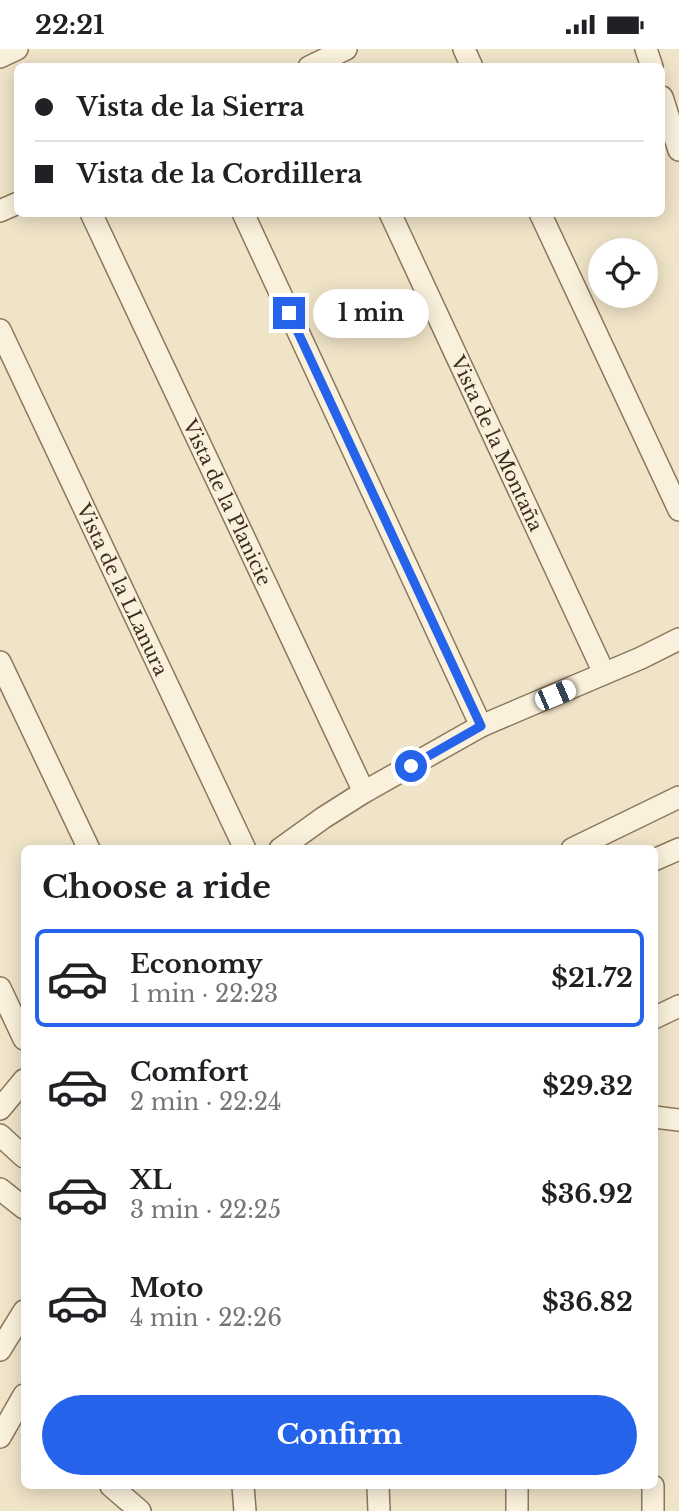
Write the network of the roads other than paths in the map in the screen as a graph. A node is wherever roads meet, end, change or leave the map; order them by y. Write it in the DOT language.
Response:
graph roads {
  1 [pos="17,49"];
  2 [pos="346,49"];
  3 [pos="0,57"];
  4 [pos="321,63"];
  5 [pos="665,106"];
  6 [pos="679,150"];
  7 [pos="93,217"];
  8 [pos="245,217"];
  9 [pos="392,217"];
  10 [pos="542,217"];
  11 [pos="0,330"];
  12 [pos="679,510"];
  13 [pos="679,639"];
  14 [pos="0,661"];
  15 [pos="604,673"];
  16 [pos="481,726"];
  17 [pos="364,792"];
  18 [pos="679,797"];
  19 [pos="87,845"];
  20 [pos="243,845"];
  21 [pos="292,845"];
  22 [pos="580,845"];
  23 [pos="679,849"];
  24 [pos="658,858"];
  25 [pos="0,988"];
  26 [pos="679,1006"];
  27 [pos="658,1016"];
  28 [pos="21,1033"];
  29 [pos="21,1084"];
  30 [pos="0,1109"];
  31 [pos="658,1117"];
  32 [pos="679,1120"];
  33 [pos="0,1135"];
  34 [pos="21,1154"];
  35 [pos="0,1189"];
  36 [pos="21,1206"];
  37 [pos="21,1316"];
  38 [pos="0,1350"];
  39 [pos="21,1402"];
  40 [pos="0,1437"];
  41 [pos="243,1489"];
  42 [pos="378,1489"];
  43 [pos="517,1489"];
  44 [pos="653,1489"];
  45 [pos="245,1511"];
  46 [pos="379,1511"];
  47 [pos="517,1511"];
  48 [pos="653,1511"];
  1 -- 3 [label="street"];
  2 -- 4 [label="street"];
  5 -- 6 [label="street"];
  7 -- 17 [label="street, Vista de la Planicie"];
  8 -- 16 [label="street"];
  9 -- 15 [label="street, Vista de la Montaña"];
  10 -- 12 [label="street"];
  11 -- 20 [label="street, Vista de la LLanura"];
  13 -- 15 [label="street"];
  14 -- 19 [label="street"];
  15 -- 16 [label="street"];
  16 -- 17 [label="street"];
  17 -- 21 [label="street"];
  18 -- 22 [label="street"];
  23 -- 24 [label="street"];
  25 -- 28 [label="street"];
  26 -- 27 [label="street"];
  29 -- 30 [label="street"];
  31 -- 32 [label="street"];
  33 -- 34 [label="street"];
  35 -- 36 [label="street"];
  37 -- 38 [label="street"];
  39 -- 40 [label="street"];
  41 -- 45 [label="street"];
  42 -- 46 [label="street"];
  43 -- 47 [label="street"];
  44 -- 48 [label="street"];
}
